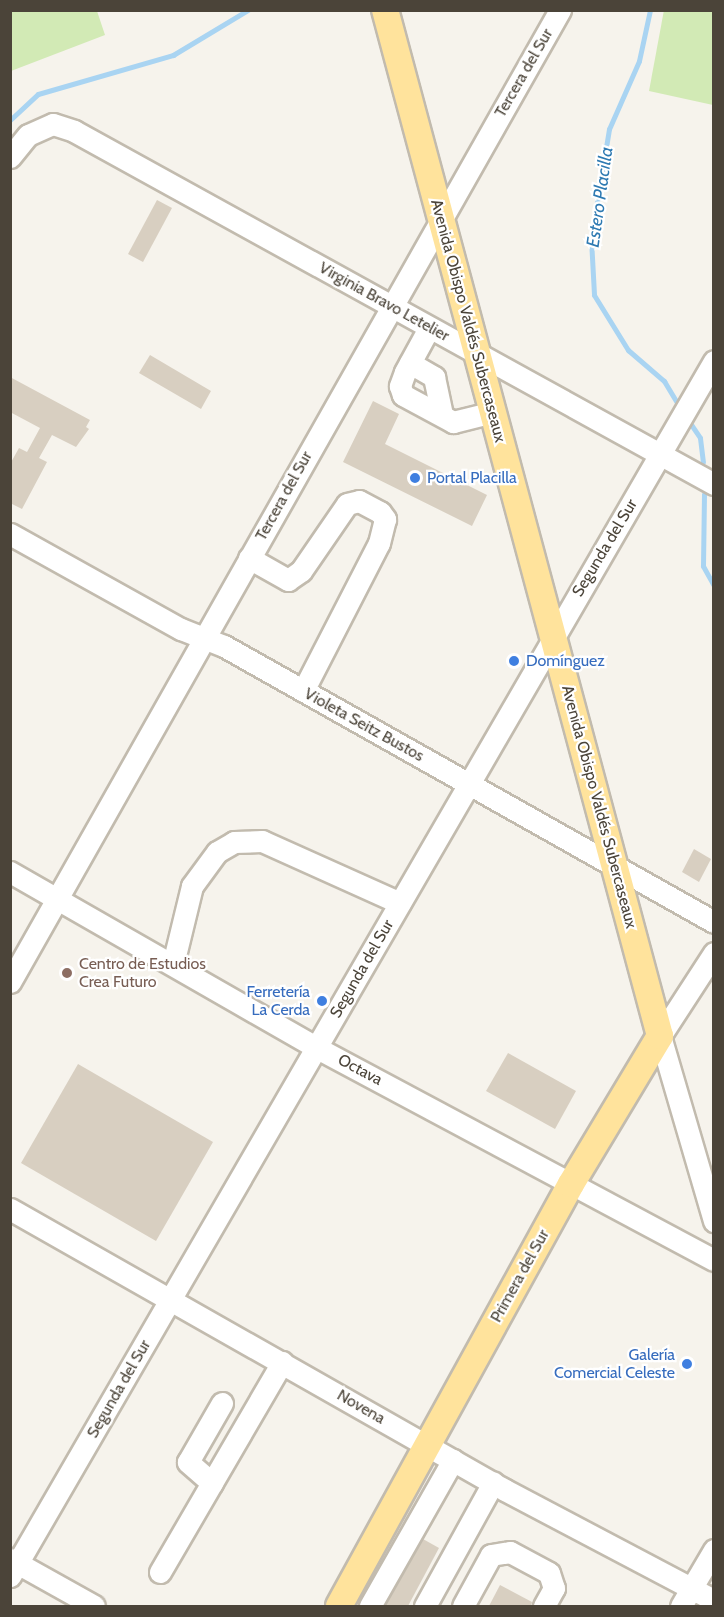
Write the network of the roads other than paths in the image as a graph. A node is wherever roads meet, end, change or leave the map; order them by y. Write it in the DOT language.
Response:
graph roads {
  1 [pos="385,10"];
  2 [pos="560,10"];
  3 [pos="10,157"];
  4 [pos="441,219"];
  5 [pos="391,307"];
  6 [pos="429,328"];
  7 [pos="477,354"];
  8 [pos="714,361"];
  9 [pos="410,363"];
  10 [pos="493,412"];
  11 [pos="442,415"];
  12 [pos="665,449"];
  13 [pos="714,484"];
  14 [pos="10,534"];
  15 [pos="249,558"];
  16 [pos="552,634"];
  17 [pos="204,638"];
  18 [pos="303,691"];
  19 [pos="469,784"];
  20 [pos="614,865"];
  21 [pos="10,872"];
  22 [pos="58,898"];
  23 [pos="400,903"];
  24 [pos="714,922"];
  25 [pos="713,955"];
  26 [pos="173,964"];
  27 [pos="10,982"];
  28 [pos="660,1036"];
  29 [pos="317,1047"];
  30 [pos="571,1184"];
  31 [pos="10,1209"];
  32 [pos="714,1221"];
  33 [pos="714,1260"];
  34 [pos="172,1299"];
  35 [pos="282,1362"];
  36 [pos="222,1403"];
  37 [pos="428,1445"];
  38 [pos="453,1460"];
  39 [pos="212,1483"];
  40 [pos="493,1483"];
  41 [pos="714,1550"];
  42 [pos="13,1566"];
  43 [pos="160,1572"];
  44 [pos="692,1588"];
  45 [pos="714,1600"];
  46 [pos="94,1606"];
  47 [pos="339,1606"];
  48 [pos="370,1606"];
  49 [pos="425,1606"];
  50 [pos="463,1606"];
  51 [pos="544,1606"];
  52 [pos="681,1606"];
  1 -- 4 [label="main road, Avenida Obispo Valdés Subercaseaux"];
  2 -- 4 [label="street, Tercera del Sur"];
  3 -- 5 [label="street, Virginia Bravo Letelier"];
  4 -- 5 [label="street, Tercera del Sur"];
  4 -- 7 [label="main road, Avenida Obispo Valdés Subercaseaux"];
  5 -- 6 [label="street, Virginia Bravo Letelier"];
  5 -- 15 [label="street, Tercera del Sur"];
  6 -- 7 [label="street, Virginia Bravo Letelier"];
  6 -- 9 [label="street"];
  7 -- 10 [label="main road, Avenida Obispo Valdés Subercaseaux"];
  7 -- 12 [label="street, Virginia Bravo Letelier"];
  8 -- 12 [label="street, Segunda del Sur"];
  9 -- 11 [label="street"];
  9 -- 11 [label="street"];
  10 -- 11 [label="street"];
  10 -- 16 [label="main road, Avenida Obispo Valdés Subercaseaux"];
  12 -- 13 [label="street, Virginia Bravo Letelier"];
  12 -- 16 [label="street, Segunda del Sur"];
  14 -- 17 [label="street, Violeta Seitz Bustos"];
  15 -- 17 [label="street, Tercera del Sur"];
  15 -- 18 [label="street"];
  16 -- 19 [label="street, Segunda del Sur"];
  16 -- 20 [label="main road, Avenida Obispo Valdés Subercaseaux"];
  17 -- 18 [label="street, Violeta Seitz Bustos"];
  17 -- 22 [label="street, Tercera del Sur"];
  18 -- 19 [label="street, Violeta Seitz Bustos"];
  19 -- 20 [label="street, Violeta Seitz Bustos"];
  19 -- 23 [label="street, Segunda del Sur"];
  20 -- 24 [label="street, Violeta Seitz Bustos"];
  20 -- 28 [label="main road, Avenida Obispo Valdés Subercaseaux"];
  21 -- 22 [label="street, Octava"];
  22 -- 26 [label="street, Octava"];
  22 -- 27 [label="street, Tercera del Sur"];
  23 -- 26 [label="street"];
  23 -- 29 [label="street, Segunda del Sur"];
  25 -- 28 [label="street, Primera del Sur"];
  26 -- 29 [label="street, Octava"];
  28 -- 30 [label="main road, Primera del Sur"];
  28 -- 32 [label="street, Avenida Obispo Valdés Subercaseaux"];
  29 -- 30 [label="street, Octava"];
  29 -- 34 [label="street, Segunda del Sur"];
  30 -- 33 [label="street, Octava"];
  30 -- 37 [label="main road, Primera del Sur"];
  31 -- 34 [label="street, Novena"];
  34 -- 35 [label="street, Novena"];
  34 -- 42 [label="street, Segunda del Sur"];
  35 -- 37 [label="street, Novena"];
  35 -- 39 [label="street"];
  36 -- 39 [label="street"];
  37 -- 38 [label="street, Novena"];
  37 -- 47 [label="main road, Primera del Sur"];
  38 -- 40 [label="street, Novena"];
  38 -- 48 [label="street"];
  39 -- 43 [label="street"];
  40 -- 44 [label="street, Novena"];
  40 -- 49 [label="street"];
  41 -- 44 [label="street"];
  42 -- 46 [label="street"];
  44 -- 45 [label="street, Novena"];
  44 -- 52 [label="street"];
  50 -- 51 [label="street"];
}
